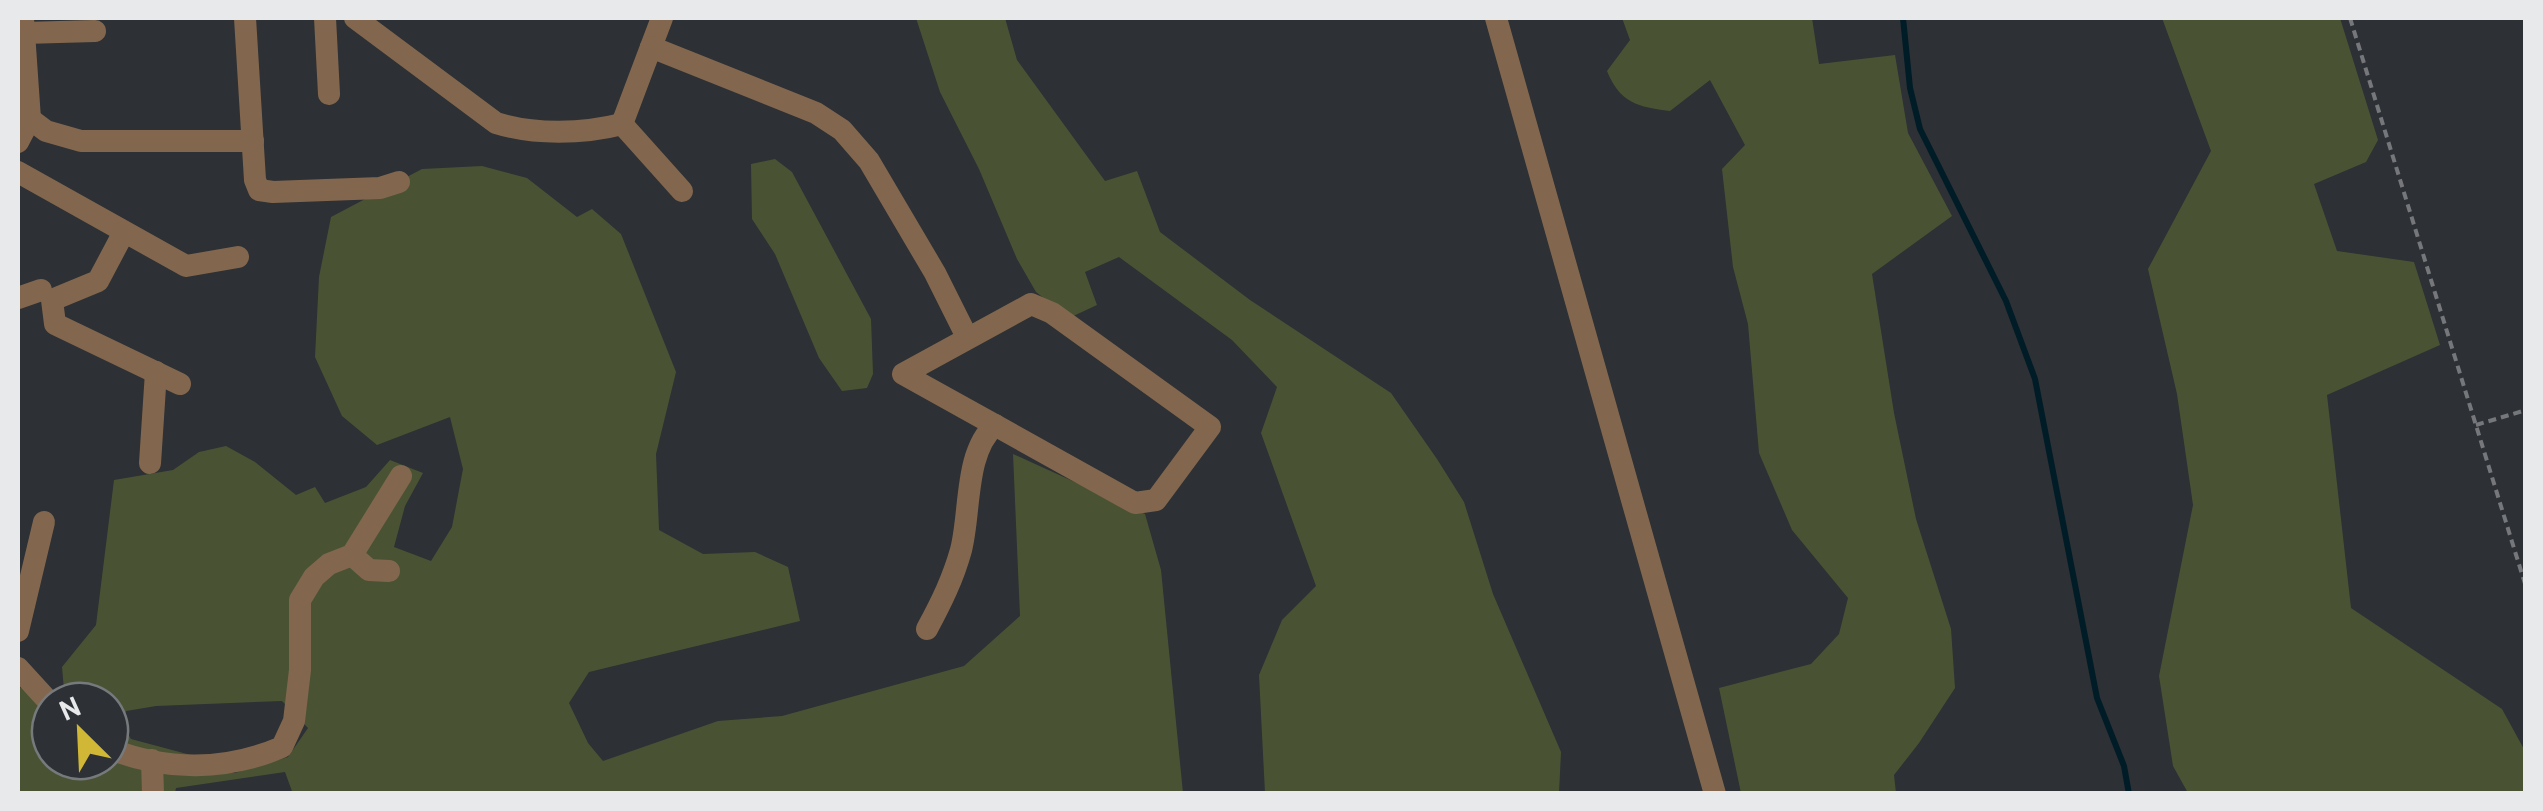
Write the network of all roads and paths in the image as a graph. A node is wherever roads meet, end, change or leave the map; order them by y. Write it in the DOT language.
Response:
graph roads {
  1 [pos="245,18"];
  2 [pos="325,18"];
  3 [pos="355,18"];
  4 [pos="662,18"];
  5 [pos="1496,18"];
  6 [pos="2350,18"];
  7 [pos="23,25"];
  8 [pos="95,31"];
  9 [pos="651,47"];
  10 [pos="329,94"];
  11 [pos="26,111"];
  12 [pos="622,124"];
  13 [pos="253,141"];
  14 [pos="18,142"];
  15 [pos="18,172"];
  16 [pos="399,182"];
  17 [pos="682,191"];
  18 [pos="124,232"];
  19 [pos="238,257"];
  20 [pos="42,290"];
  21 [pos="18,298"];
  22 [pos="967,338"];
  23 [pos="156,372"];
  24 [pos="180,384"];
  25 [pos="2526,410"];
  26 [pos="994,425"];
  27 [pos="2476,425"];
  28 [pos="150,463"];
  29 [pos="401,476"];
  30 [pos="44,522"];
  31 [pos="352,556"];
  32 [pos="389,571"];
  33 [pos="2526,587"];
  34 [pos="927,629"];
  35 [pos="18,631"];
  36 [pos="130,756"];
  37 [pos="152,760"];
  38 [pos="153,794"];
  39 [pos="1716,794"];
  1 -- 13 [label="street"];
  2 -- 10 [label="street"];
  3 -- 12 [label="street"];
  4 -- 9 [label="street"];
  5 -- 39 [label="street"];
  6 -- 27 [label="path"];
  7 -- 8 [label="street"];
  7 -- 11 [label="street"];
  9 -- 12 [label="street"];
  9 -- 22 [label="street"];
  11 -- 13 [label="street"];
  11 -- 14 [label="street"];
  12 -- 17 [label="street"];
  13 -- 16 [label="street"];
  15 -- 18 [label="street"];
  18 -- 19 [label="street"];
  18 -- 23 [label="street"];
  20 -- 21 [label="street"];
  22 -- 26 [label="street"];
  22 -- 26 [label="street"];
  23 -- 24 [label="street"];
  23 -- 28 [label="street"];
  25 -- 27 [label="path"];
  26 -- 34 [label="street"];
  27 -- 33 [label="path"];
  29 -- 31 [label="street"];
  30 -- 35 [label="street"];
  31 -- 32 [label="street"];
  31 -- 37 [label="street"];
  36 -- 37 [label="street"];
  37 -- 38 [label="street"];
}
